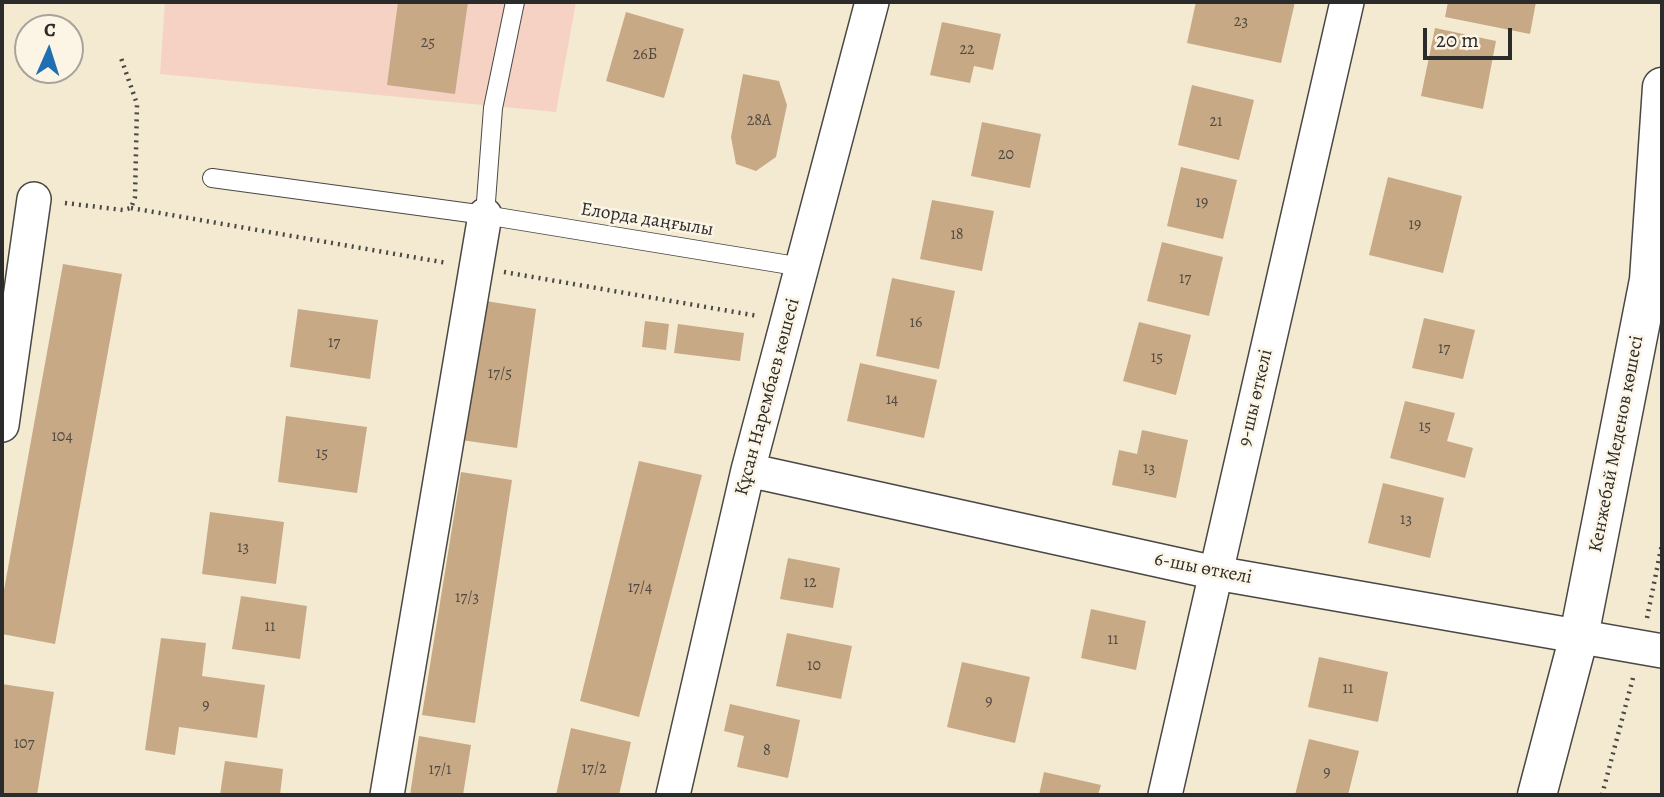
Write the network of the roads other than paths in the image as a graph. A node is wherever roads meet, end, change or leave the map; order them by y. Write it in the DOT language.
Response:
graph roads {
  1 [pos="515,2"];
  2 [pos="873,2"];
  3 [pos="1347,2"];
  4 [pos="1662,87"];
  5 [pos="212,178"];
  6 [pos="34,199"];
  7 [pos="485,215"];
  8 [pos="802,267"];
  9 [pos="8,355"];
  10 [pos="2,425"];
  11 [pos="748,470"];
  12 [pos="1216,573"];
  13 [pos="1578,636"];
  14 [pos="1662,651"];
  15 [pos="387,795"];
  16 [pos="673,795"];
  17 [pos="1166,795"];
  18 [pos="1537,795"];
  1 -- 7 [label="lane"];
  2 -- 8 [label="street, Құсан Нарембаев көшесі"];
  3 -- 12 [label="street, 9-шы өткелі"];
  4 -- 13 [label="street, Кенжебай Меденов көшесі"];
  5 -- 7 [label="lane, Елорда даңғылы"];
  6 -- 9 [label="street"];
  7 -- 8 [label="lane, Елорда даңғылы"];
  7 -- 15 [label="street"];
  8 -- 11 [label="street, Құсан Нарембаев көшесі"];
  9 -- 10 [label="street"];
  11 -- 12 [label="street, 6-шы өткелі"];
  11 -- 16 [label="street, Құсан Нарембаев көшесі"];
  12 -- 13 [label="street, 6-шы өткелі"];
  12 -- 17 [label="street, 9-шы өткелі"];
  13 -- 14 [label="street, 6-шы өткелі"];
  13 -- 18 [label="street, Кенжебай Меденов көшесі"];
}
